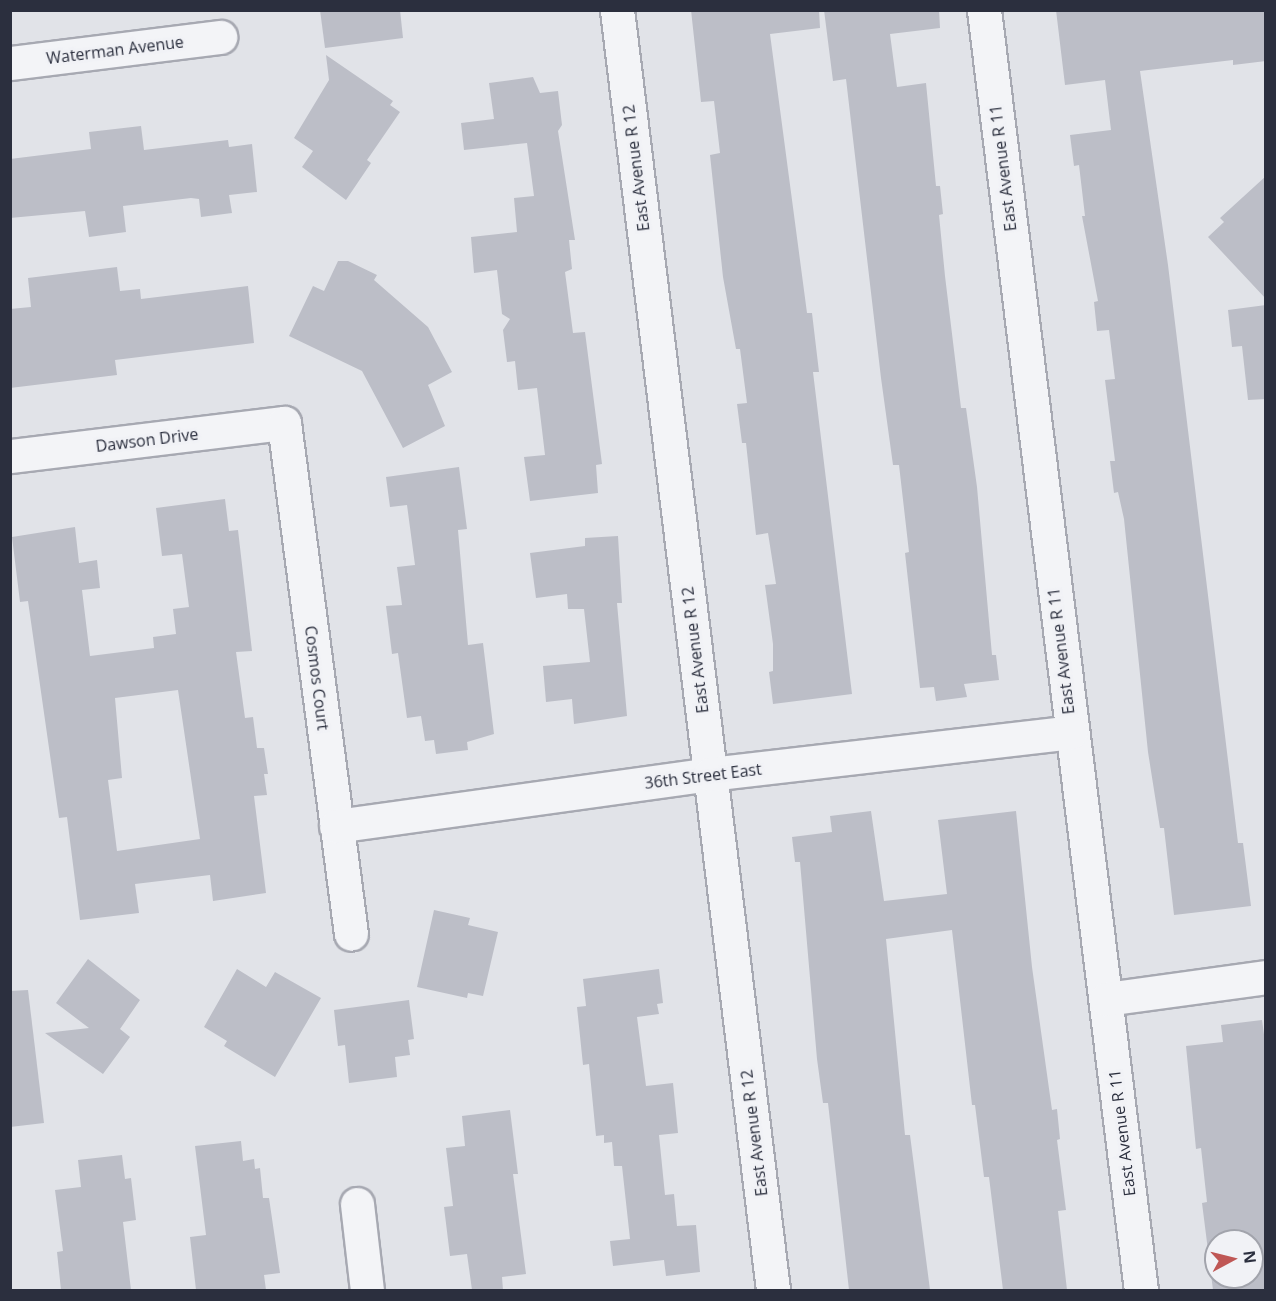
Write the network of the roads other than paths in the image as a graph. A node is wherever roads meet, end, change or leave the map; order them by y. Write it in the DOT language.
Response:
graph roads {
  1 [pos="617,10"];
  2 [pos="984,10"];
  3 [pos="220,37"];
  4 [pos="10,63"];
  5 [pos="284,423"];
  6 [pos="10,456"];
  7 [pos="1071,732"];
  8 [pos="710,774"];
  9 [pos="336,826"];
  10 [pos="351,934"];
  11 [pos="1266,977"];
  12 [pos="1106,999"];
  13 [pos="357,1204"];
  14 [pos="367,1290"];
  15 [pos="773,1290"];
  16 [pos="1141,1290"];
  1 -- 8 [label="street, East Avenue R 12"];
  2 -- 7 [label="street, East Avenue R 11"];
  3 -- 4 [label="street, Waterman Avenue"];
  5 -- 6 [label="street, Dawson Drive"];
  5 -- 9 [label="street, Cosmos Court"];
  7 -- 8 [label="street, 36th Street East"];
  7 -- 12 [label="street, East Avenue R 11"];
  8 -- 9 [label="street, 36th Street East"];
  8 -- 15 [label="street, East Avenue R 12"];
  9 -- 10 [label="street, Cosmos Court"];
  11 -- 12 [label="street"];
  12 -- 16 [label="street, East Avenue R 11"];
  13 -- 14 [label="street"];
}
